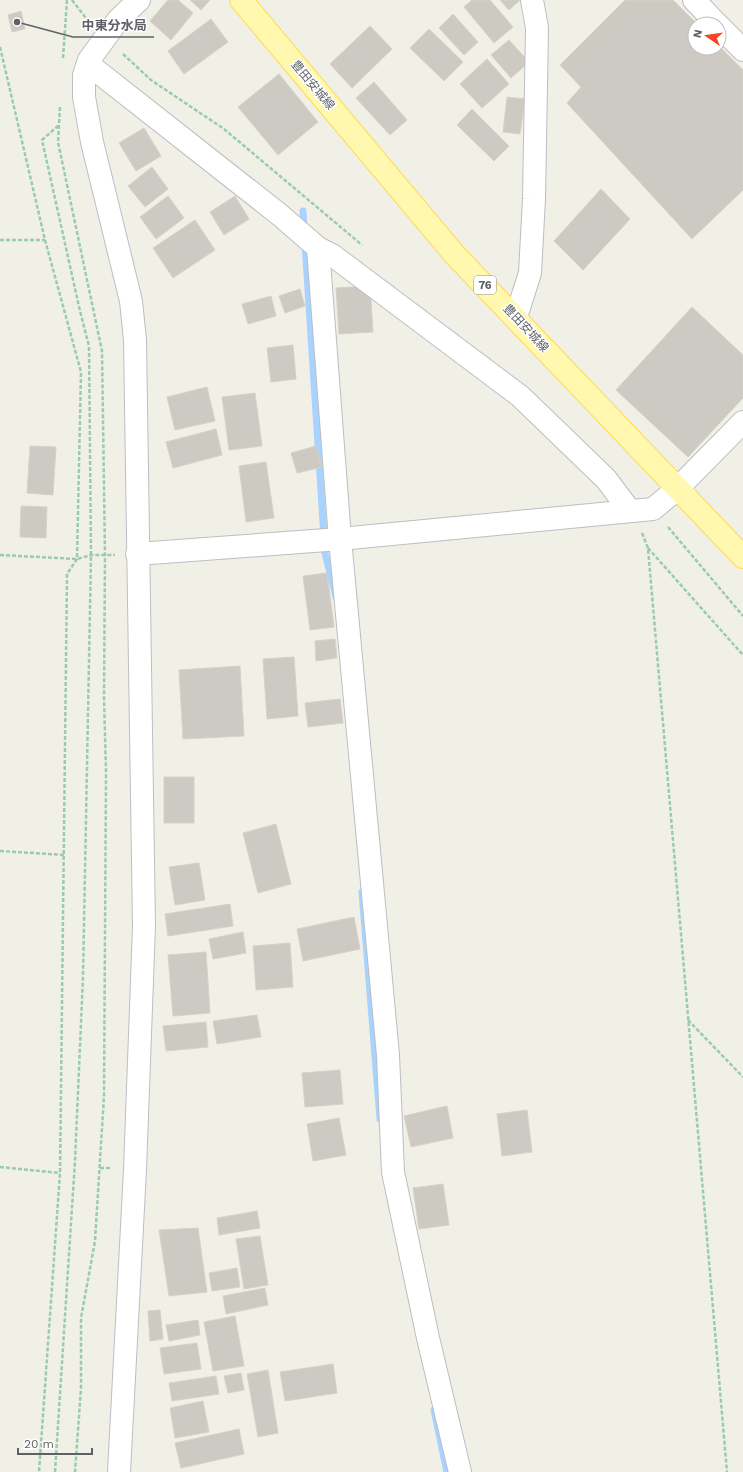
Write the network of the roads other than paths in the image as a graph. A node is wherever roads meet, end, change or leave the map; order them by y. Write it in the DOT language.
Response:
graph roads {
  1 [pos="138,0"];
  2 [pos="240,0"];
  3 [pos="532,0"];
  4 [pos="694,0"];
  5 [pos="709,16"];
  6 [pos="727,34"];
  7 [pos="743,50"];
  8 [pos="88,64"];
  9 [pos="318,248"];
  10 [pos="516,317"];
  11 [pos="743,422"];
  12 [pos="677,489"];
  13 [pos="630,511"];
  14 [pos="340,539"];
  15 [pos="137,554"];
  16 [pos="743,557"];
  17 [pos="119,1472"];
  18 [pos="460,1472"];
  1 -- 8 [label="street"];
  2 -- 10 [label="main road, 豊田安城線 / 76"];
  3 -- 10 [label="street"];
  4 -- 5 [label="street"];
  6 -- 7 [label="street"];
  8 -- 9 [label="street"];
  8 -- 15 [label="street"];
  9 -- 13 [label="street"];
  9 -- 14 [label="street"];
  10 -- 12 [label="main road, 豊田安城線 / 76"];
  11 -- 12 [label="street"];
  12 -- 13 [label="street"];
  12 -- 16 [label="main road, 豊田安城線 / 76"];
  13 -- 14 [label="street"];
  14 -- 15 [label="street"];
  14 -- 18 [label="street"];
  15 -- 17 [label="street"];
}
